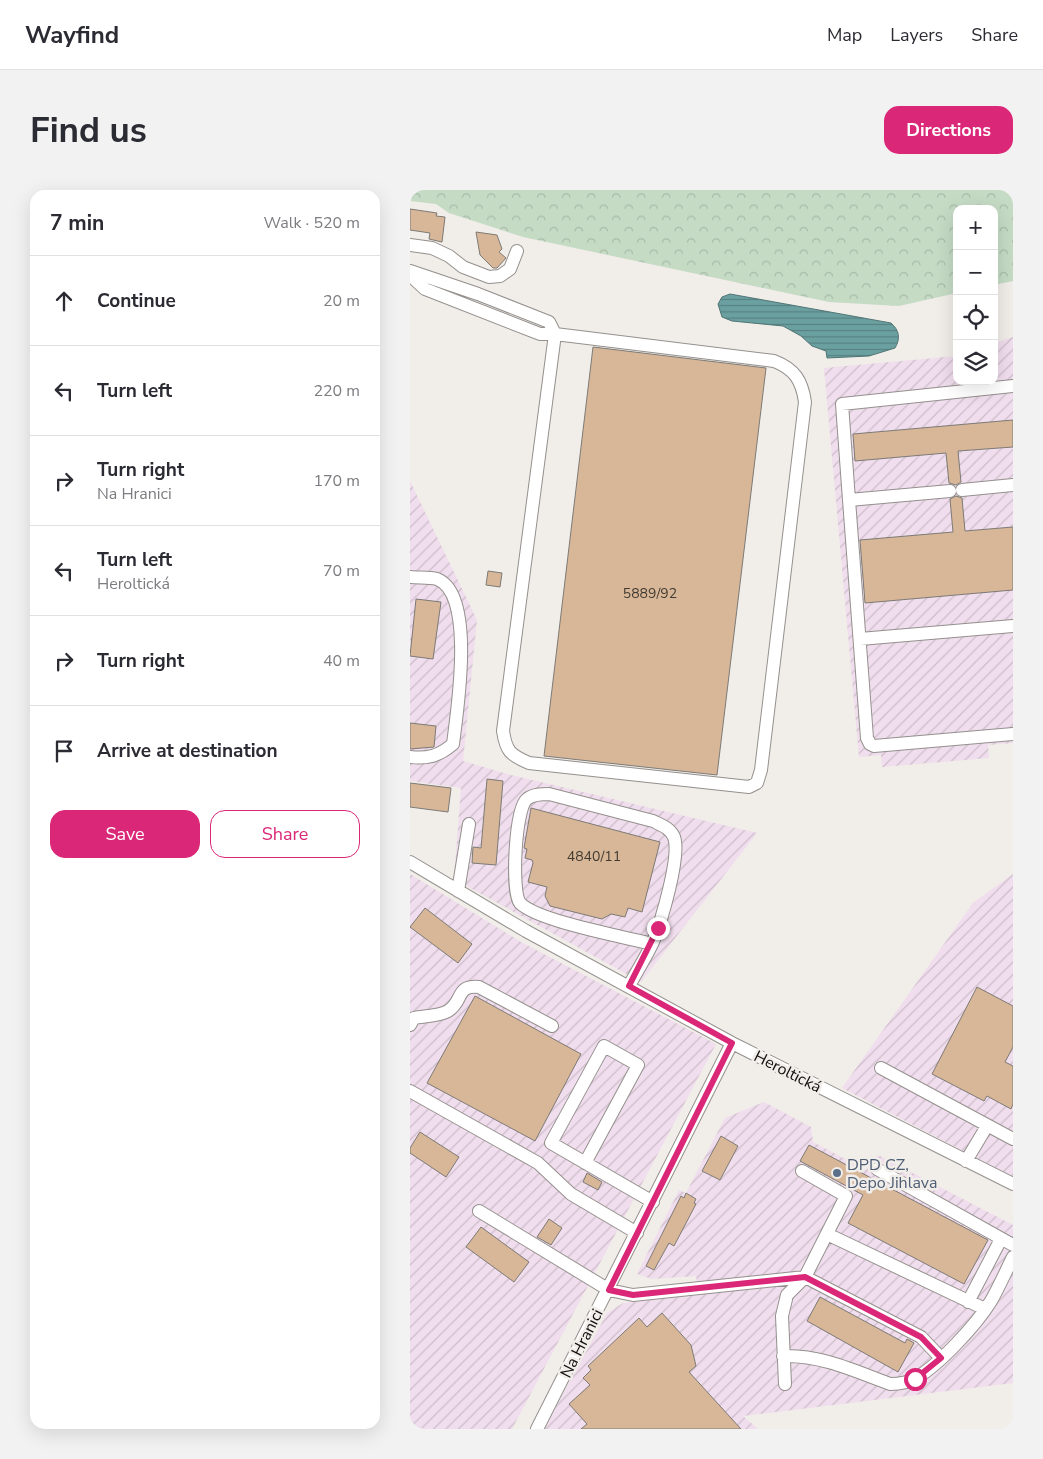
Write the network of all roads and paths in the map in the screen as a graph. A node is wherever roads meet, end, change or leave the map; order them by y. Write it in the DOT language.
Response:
graph roads {
  1 [pos="410,245"];
  2 [pos="517,251"];
  3 [pos="410,271"];
  4 [pos="410,275"];
  5 [pos="555,334"];
  6 [pos="1013,386"];
  7 [pos="1013,485"];
  8 [pos="849,500"];
  9 [pos="410,577"];
  10 [pos="1013,626"];
  11 [pos="860,639"];
  12 [pos="1013,734"];
  13 [pos="410,757"];
  14 [pos="469,824"];
  15 [pos="410,862"];
  16 [pos="458,891"];
  17 [pos="652,944"];
  18 [pos="629,986"];
  19 [pos="410,1025"];
  20 [pos="552,1026"];
  21 [pos="732,1043"];
  22 [pos="881,1068"];
  23 [pos="410,1091"];
  24 [pos="988,1126"];
  25 [pos="1013,1138"];
  26 [pos="966,1160"];
  27 [pos="585,1163"];
  28 [pos="877,1170"];
  29 [pos="802,1172"];
  30 [pos="1013,1184"];
  31 [pos="653,1202"];
  32 [pos="479,1211"];
  33 [pos="638,1233"];
  34 [pos="827,1234"];
  35 [pos="1001,1239"];
  36 [pos="1013,1245"];
  37 [pos="1013,1257"];
  38 [pos="805,1277"];
  39 [pos="609,1290"];
  40 [pos="968,1302"];
  41 [pos="985,1309"];
  42 [pos="783,1356"];
  43 [pos="941,1358"];
  44 [pos="785,1384"];
  45 [pos="537,1429"];
  1 -- 2 [label="street"];
  3 -- 5 [label="street"];
  4 -- 5 [label="street"];
  5 -- 5 [label="street"];
  6 -- 8 [label="street"];
  7 -- 8 [label="street"];
  8 -- 11 [label="street"];
  9 -- 13 [label="street"];
  10 -- 11 [label="street"];
  11 -- 12 [label="street"];
  14 -- 16 [label="street"];
  15 -- 16 [label="street, Heroltická"];
  16 -- 18 [label="street, Heroltická"];
  17 -- 17 [label="street"];
  17 -- 18 [label="street"];
  18 -- 21 [label="street, Heroltická"];
  19 -- 20 [label="street"];
  21 -- 26 [label="street, Heroltická"];
  21 -- 31 [label="street, Na Hranici"];
  22 -- 24 [label="street"];
  23 -- 33 [label="street"];
  24 -- 25 [label="street"];
  24 -- 26 [label="street"];
  26 -- 30 [label="street, Heroltická"];
  27 -- 27 [label="street"];
  27 -- 31 [label="street"];
  28 -- 35 [label="street"];
  29 -- 34 [label="street"];
  31 -- 33 [label="street, Na Hranici"];
  32 -- 39 [label="street"];
  33 -- 39 [label="street, Na Hranici"];
  34 -- 38 [label="street"];
  34 -- 40 [label="street"];
  35 -- 36 [label="street"];
  35 -- 40 [label="street"];
  37 -- 41 [label="street"];
  38 -- 39 [label="street"];
  38 -- 42 [label="street"];
  38 -- 43 [label="street"];
  39 -- 45 [label="street, Na Hranici"];
  40 -- 41 [label="street"];
  41 -- 43 [label="street"];
  42 -- 43 [label="street"];
  42 -- 44 [label="street"];
}
